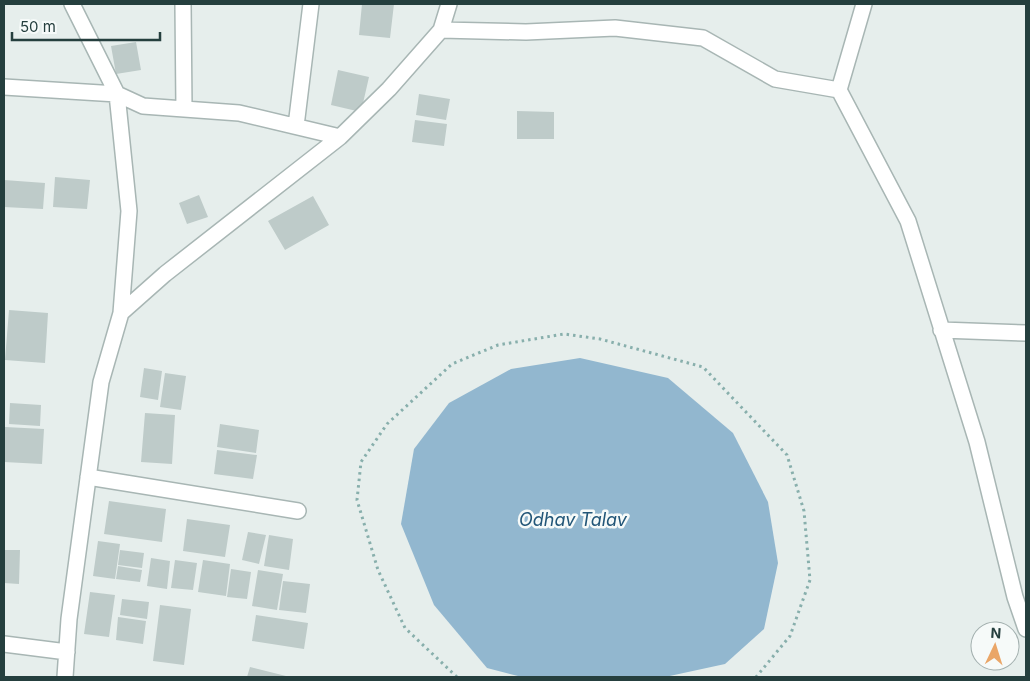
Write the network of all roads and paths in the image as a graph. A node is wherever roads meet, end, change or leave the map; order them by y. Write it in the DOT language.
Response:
graph roads {
  1 [pos="72,4"];
  2 [pos="184,4"];
  3 [pos="311,4"];
  4 [pos="449,4"];
  5 [pos="864,4"];
  6 [pos="441,30"];
  7 [pos="4,87"];
  8 [pos="839,90"];
  9 [pos="117,94"];
  10 [pos="184,109"];
  11 [pos="294,126"];
  12 [pos="340,137"];
  13 [pos="121,313"];
  14 [pos="941,330"];
  15 [pos="1026,334"];
  16 [pos="88,477"];
  17 [pos="298,510"];
  18 [pos="1026,629"];
  19 [pos="4,644"];
  20 [pos="67,652"];
  21 [pos="65,677"];
  22 [pos="457,677"];
  23 [pos="756,677"];
  1 -- 9 [label="street"];
  2 -- 10 [label="street"];
  3 -- 11 [label="street"];
  4 -- 6 [label="street"];
  5 -- 8 [label="street"];
  6 -- 8 [label="street"];
  6 -- 12 [label="street"];
  7 -- 9 [label="street"];
  8 -- 14 [label="street"];
  9 -- 10 [label="street"];
  9 -- 13 [label="street"];
  10 -- 11 [label="street"];
  11 -- 12 [label="street"];
  12 -- 13 [label="street"];
  13 -- 16 [label="street"];
  14 -- 15 [label="street"];
  14 -- 18 [label="street"];
  16 -- 17 [label="street"];
  16 -- 20 [label="street"];
  19 -- 20 [label="street"];
  20 -- 21 [label="street"];
  22 -- 23 [label="path"];
}
